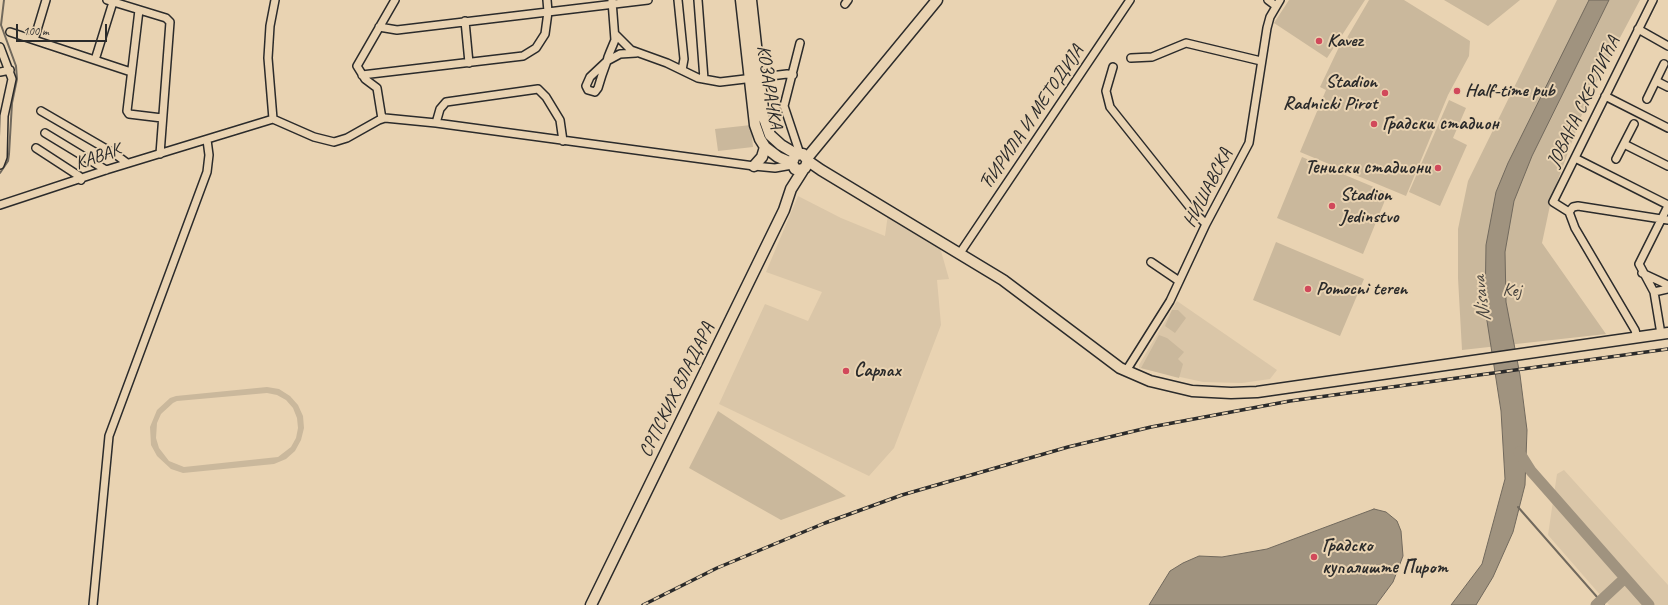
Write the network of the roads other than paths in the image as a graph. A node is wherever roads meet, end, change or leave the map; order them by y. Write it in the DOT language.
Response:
graph roads {
  1 [pos="46,0"];
  2 [pos="275,0"];
  3 [pos="395,0"];
  4 [pos="547,0"];
  5 [pos="648,0"];
  6 [pos="678,0"];
  7 [pos="698,0"];
  8 [pos="741,0"];
  9 [pos="751,0"];
  10 [pos="937,0"];
  11 [pos="1130,0"];
  12 [pos="1268,0"];
  13 [pos="1653,0"];
  14 [pos="110,1"];
  15 [pos="612,2"];
  16 [pos="1278,3"];
  17 [pos="139,10"];
  18 [pos="548,12"];
  19 [pos="465,21"];
  20 [pos="379,27"];
  21 [pos="1638,29"];
  22 [pos="10,32"];
  23 [pos="615,34"];
  24 [pos="34,40"];
  25 [pos="800,43"];
  26 [pos="1668,46"];
  27 [pos="0,47"];
  28 [pos="638,53"];
  29 [pos="1131,58"];
  30 [pos="95,60"];
  31 [pos="1261,61"];
  32 [pos="469,63"];
  33 [pos="1664,64"];
  34 [pos="1113,66"];
  35 [pos="10,70"];
  36 [pos="682,70"];
  37 [pos="0,72"];
  38 [pos="131,72"];
  39 [pos="362,75"];
  40 [pos="793,75"];
  41 [pos="760,76"];
  42 [pos="749,78"];
  43 [pos="704,79"];
  44 [pos="1656,81"];
  45 [pos="1668,87"];
  46 [pos="1604,96"];
  47 [pos="1647,99"];
  48 [pos="41,111"];
  49 [pos="162,118"];
  50 [pos="273,119"];
  51 [pos="382,119"];
  52 [pos="436,123"];
  53 [pos="1634,124"];
  54 [pos="1668,128"];
  55 [pos="45,133"];
  56 [pos="207,140"];
  57 [pos="562,141"];
  58 [pos="1624,144"];
  59 [pos="765,147"];
  60 [pos="36,148"];
  61 [pos="160,154"];
  62 [pos="1575,158"];
  63 [pos="1616,159"];
  64 [pos="800,162"];
  65 [pos="126,164"];
  66 [pos="0,165"];
  67 [pos="754,166"];
  68 [pos="1668,166"];
  69 [pos="106,170"];
  70 [pos="81,180"];
  71 [pos="0,205"];
  72 [pos="1668,206"];
  73 [pos="1569,212"];
  74 [pos="1665,219"];
  75 [pos="1206,224"];
  76 [pos="960,253"];
  77 [pos="1151,262"];
  78 [pos="1642,273"];
  79 [pos="1179,281"];
  80 [pos="1668,285"];
  81 [pos="1668,289"];
  82 [pos="1654,292"];
  83 [pos="1665,334"];
  84 [pos="1636,337"];
  85 [pos="1126,371"];
  86 [pos="93,605"];
  87 [pos="591,605"];
  1 -- 24 [label="street"];
  2 -- 50 [label="street"];
  3 -- 20 [label="street"];
  4 -- 18 [label="street"];
  5 -- 15 [label="street"];
  6 -- 36 [label="street"];
  7 -- 43 [label="street"];
  8 -- 42 [label="street, КОЗАРАЧКА"];
  9 -- 41 [label="street, КОЗАРАЧКА"];
  10 -- 64 [label="street, СРПСКИХ ВЛАДАРА"];
  11 -- 76 [label="street, ЋИРИЛА И МЕТОДИЈА"];
  12 -- 16 [label="street"];
  13 -- 21 [label="street, ЈОВАНА СКЕРЛИЋА"];
  14 -- 17 [label="street"];
  14 -- 30 [label="street"];
  15 -- 18 [label="street"];
  15 -- 23 [label="street"];
  16 -- 31 [label="street, НИШАВСКА"];
  17 -- 38 [label="street"];
  17 -- 49 [label="street"];
  18 -- 19 [label="street"];
  18 -- 32 [label="street"];
  19 -- 20 [label="street"];
  19 -- 32 [label="street"];
  20 -- 39 [label="street"];
  21 -- 26 [label="street"];
  21 -- 46 [label="street, ЈОВАНА СКЕРЛИЋА"];
  22 -- 24 [label="street"];
  23 -- 28 [label="street"];
  23 -- 28 [label="street"];
  24 -- 30 [label="street"];
  25 -- 40 [label="street"];
  27 -- 35 [label="street"];
  28 -- 36 [label="street"];
  29 -- 31 [label="street"];
  30 -- 38 [label="street"];
  31 -- 75 [label="street, НИШАВСКА"];
  32 -- 39 [label="street"];
  33 -- 44 [label="street"];
  34 -- 75 [label="street"];
  35 -- 37 [label="street"];
  35 -- 66 [label="street"];
  36 -- 43 [label="street"];
  38 -- 49 [label="street"];
  39 -- 51 [label="street"];
  40 -- 41 [label="street"];
  40 -- 64 [label="street"];
  41 -- 42 [label="street"];
  41 -- 64 [label="street, КОЗАРАЧКА"];
  42 -- 43 [label="street"];
  42 -- 59 [label="street, КОЗАРАЧКА"];
  44 -- 45 [label="street"];
  44 -- 47 [label="street"];
  46 -- 54 [label="street"];
  46 -- 62 [label="street, ЈОВАНА СКЕРЛИЋА"];
  48 -- 65 [label="street"];
  49 -- 61 [label="street"];
  50 -- 51 [label="street"];
  50 -- 56 [label="street, КАВАК"];
  51 -- 52 [label="street"];
  52 -- 57 [label="street"];
  52 -- 57 [label="street"];
  53 -- 58 [label="street"];
  55 -- 69 [label="street"];
  56 -- 61 [label="street, КАВАК"];
  56 -- 86 [label="street"];
  57 -- 67 [label="street"];
  58 -- 63 [label="street"];
  58 -- 68 [label="street"];
  59 -- 64 [label="street, КОЗАРАЧКА"];
  59 -- 67 [label="street"];
  60 -- 70 [label="street"];
  61 -- 65 [label="street, КАВАК"];
  62 -- 72 [label="street"];
  62 -- 73 [label="street, ЈОВАНА СКЕРЛИЋА"];
  64 -- 67 [label="street"];
  64 -- 76 [label="street"];
  64 -- 87 [label="street, СРПСКИХ ВЛАДАРА"];
  65 -- 69 [label="street, КАВАК"];
  69 -- 70 [label="street, КАВАК"];
  70 -- 71 [label="street, КАВАК"];
  72 -- 74 [label="street"];
  73 -- 74 [label="street"];
  73 -- 84 [label="street"];
  74 -- 78 [label="street"];
  75 -- 79 [label="street, НИШАВСКА"];
  76 -- 85 [label="street"];
  77 -- 79 [label="street"];
  78 -- 80 [label="street"];
  78 -- 82 [label="street"];
  79 -- 85 [label="street, НИШАВСКА"];
  81 -- 82 [label="street"];
  82 -- 83 [label="street"];
  83 -- 84 [label="street"];
  84 -- 85 [label="street"];
}
